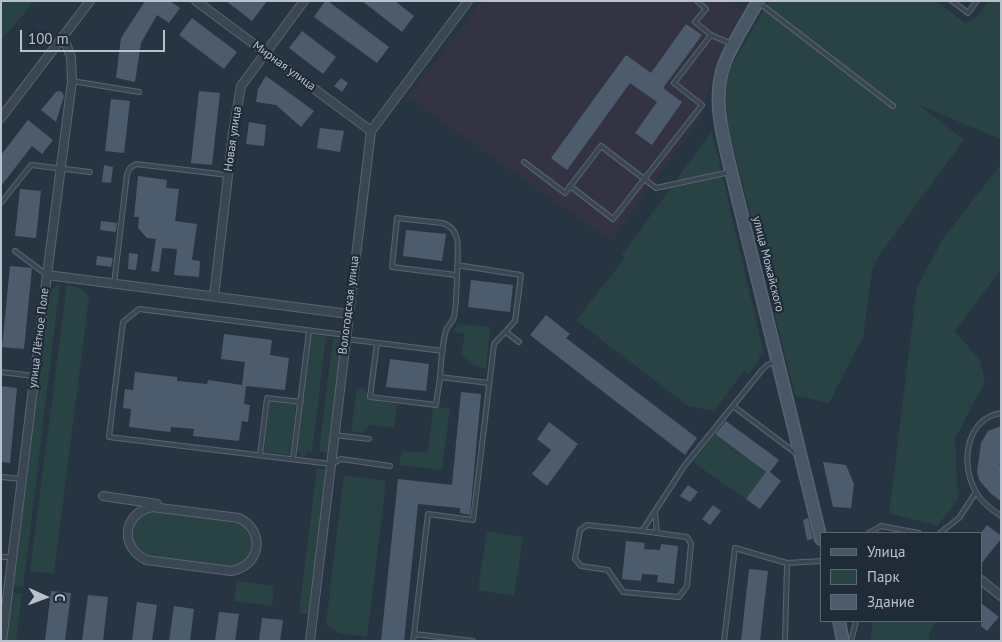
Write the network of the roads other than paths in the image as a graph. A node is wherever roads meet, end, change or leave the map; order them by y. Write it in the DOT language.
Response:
graph roads {
  1 [pos="90,1"];
  2 [pos="196,1"];
  3 [pos="304,1"];
  4 [pos="468,1"];
  5 [pos="697,1"];
  6 [pos="952,1"];
  7 [pos="977,1"];
  8 [pos="758,2"];
  9 [pos="711,35"];
  10 [pos="63,36"];
  11 [pos="734,45"];
  12 [pos="266,53"];
  13 [pos="72,81"];
  14 [pos="139,92"];
  15 [pos="893,106"];
  16 [pos="1,118"];
  17 [pos="371,131"];
  18 [pos="524,162"];
  19 [pos="60,169"];
  20 [pos="90,172"];
  21 [pos="731,172"];
  22 [pos="228,175"];
  23 [pos="644,179"];
  24 [pos="570,186"];
  25 [pos="1,203"];
  26 [pos="15,252"];
  27 [pos="457,265"];
  28 [pos="47,275"];
  29 [pos="456,275"];
  30 [pos="114,284"];
  31 [pos="214,296"];
  32 [pos="348,314"];
  33 [pos="309,331"];
  34 [pos="506,332"];
  35 [pos="346,337"];
  36 [pos="519,342"];
  37 [pos="376,343"];
  38 [pos="443,351"];
  39 [pos="777,362"];
  40 [pos="1,372"];
  41 [pos="35,376"];
  42 [pos="440,377"];
  43 [pos="490,383"];
  44 [pos="301,402"];
  45 [pos="732,406"];
  46 [pos="1001,413"];
  47 [pos="334,434"];
  48 [pos="368,439"];
  49 [pos="260,455"];
  50 [pos="801,458"];
  51 [pos="294,459"];
  52 [pos="331,464"];
  53 [pos="390,466"];
  54 [pos="1,477"];
  55 [pos="21,480"];
  56 [pos="976,492"];
  57 [pos="103,496"];
  58 [pos="655,512"];
  59 [pos="235,515"];
  60 [pos="1001,516"];
  61 [pos="642,531"];
  62 [pos="871,532"];
  63 [pos="914,532"];
  64 [pos="941,532"];
  65 [pos="657,533"];
  66 [pos="820,534"];
  67 [pos="1,556"];
  68 [pos="13,557"];
  69 [pos="820,561"];
  70 [pos="786,563"];
  71 [pos="982,581"];
  72 [pos="1001,596"];
  73 [pos="839,622"];
  74 [pos="856,622"];
  75 [pos="414,634"];
  76 [pos="2,641"];
  77 [pos="310,641"];
  78 [pos="413,641"];
  79 [pos="473,641"];
  80 [pos="724,641"];
  81 [pos="785,641"];
  82 [pos="843,641"];
  83 [pos="851,641"];
  1 -- 10 [label="street"];
  2 -- 12 [label="street, Мирная улица"];
  3 -- 12 [label="street, Новая улица"];
  4 -- 17 [label="street, Вологодская улица"];
  5 -- 9 [label="lane"];
  6 -- 7 [label="lane"];
  8 -- 11 [label="main road, улица Можайского"];
  8 -- 15 [label="lane"];
  9 -- 11 [label="lane"];
  9 -- 23 [label="lane"];
  10 -- 13 [label="street, улица Лётное Поле"];
  10 -- 16 [label="street"];
  11 -- 21 [label="main road, улица Можайского"];
  12 -- 17 [label="street, Мирная улица"];
  12 -- 22 [label="street, Новая улица"];
  13 -- 14 [label="lane"];
  13 -- 19 [label="street, улица Лётное Поле"];
  17 -- 32 [label="street, Вологодская улица"];
  18 -- 24 [label="lane"];
  19 -- 20 [label="lane"];
  19 -- 25 [label="lane"];
  19 -- 28 [label="street, улица Лётное Поле"];
  21 -- 23 [label="lane"];
  21 -- 39 [label="main road, улица Можайского"];
  22 -- 30 [label="lane"];
  22 -- 31 [label="street, Новая улица"];
  23 -- 24 [label="lane"];
  23 -- 24 [label="lane"];
  26 -- 28 [label="lane"];
  27 -- 29 [label="lane"];
  27 -- 29 [label="lane"];
  27 -- 34 [label="lane"];
  28 -- 30 [label="street"];
  28 -- 41 [label="street, улица Лётное Поле"];
  29 -- 38 [label="lane"];
  30 -- 31 [label="street"];
  31 -- 32 [label="street"];
  32 -- 35 [label="street, Вологодская улица"];
  33 -- 35 [label="lane"];
  33 -- 44 [label="lane"];
  33 -- 49 [label="lane"];
  34 -- 36 [label="lane"];
  34 -- 43 [label="lane"];
  35 -- 37 [label="lane"];
  35 -- 47 [label="street, Вологодская улица"];
  37 -- 38 [label="lane"];
  37 -- 42 [label="lane"];
  38 -- 42 [label="lane"];
  39 -- 45 [label="lane"];
  39 -- 50 [label="main road, улица Можайского"];
  40 -- 41 [label="lane"];
  41 -- 55 [label="street, улица Лётное Поле"];
  42 -- 43 [label="lane"];
  43 -- 75 [label="lane"];
  44 -- 49 [label="lane"];
  44 -- 51 [label="lane"];
  45 -- 50 [label="lane"];
  45 -- 58 [label="lane"];
  46 -- 56 [label="lane"];
  47 -- 48 [label="lane"];
  47 -- 52 [label="street, Вологодская улица"];
  49 -- 51 [label="lane"];
  50 -- 66 [label="main road, улица Можайского"];
  51 -- 52 [label="lane"];
  52 -- 53 [label="lane"];
  52 -- 77 [label="street, Вологодская улица"];
  54 -- 55 [label="lane"];
  55 -- 68 [label="street, улица Лётное Поле"];
  56 -- 60 [label="lane"];
  56 -- 64 [label="lane"];
  57 -- 59 [label="street"];
  58 -- 61 [label="lane"];
  58 -- 65 [label="lane"];
  59 -- 59 [label="street"];
  61 -- 65 [label="lane"];
  61 -- 65 [label="lane"];
  62 -- 63 [label="lane"];
  67 -- 68 [label="lane"];
  68 -- 76 [label="street, улица Лётное Поле"];
  69 -- 70 [label="lane"];
  70 -- 80 [label="lane"];
  70 -- 81 [label="lane"];
  71 -- 72 [label="street"];
  73 -- 82 [label="main road"];
  74 -- 83 [label="lane"];
  75 -- 78 [label="lane"];
  75 -- 79 [label="lane"];
}
